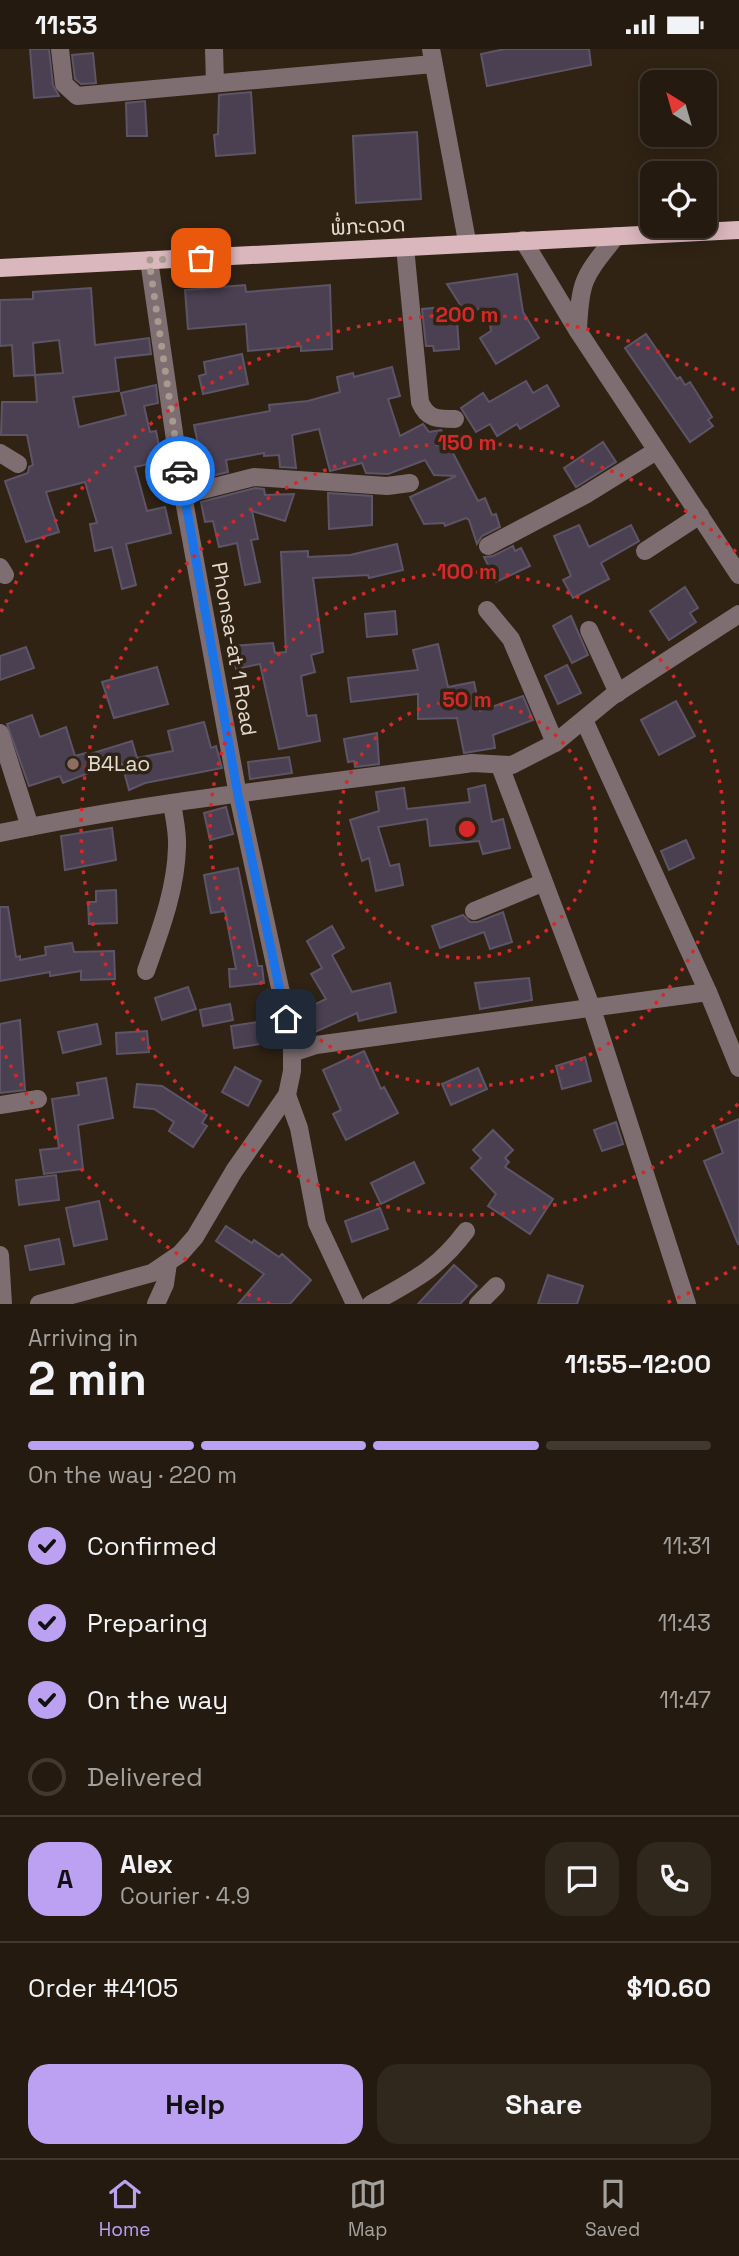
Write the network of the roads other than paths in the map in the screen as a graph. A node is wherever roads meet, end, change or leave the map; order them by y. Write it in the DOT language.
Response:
graph roads {
  1 [pos="60,49"];
  2 [pos="214,49"];
  3 [pos="432,57"];
  4 [pos="215,83"];
  5 [pos="739,230"];
  6 [pos="616,236"];
  7 [pos="523,240"];
  8 [pos="467,241"];
  9 [pos="405,247"];
  10 [pos="149,260"];
  11 [pos="0,268"];
  12 [pos="578,331"];
  13 [pos="455,419"];
  14 [pos="656,451"];
  15 [pos="0,453"];
  16 [pos="18,464"];
  17 [pos="410,482"];
  18 [pos="183,495"];
  19 [pos="700,515"];
  20 [pos="488,546"];
  21 [pos="645,551"];
  22 [pos="739,575"];
  23 [pos="487,610"];
  24 [pos="739,614"];
  25 [pos="589,630"];
  26 [pos="618,693"];
  27 [pos="584,720"];
  28 [pos="0,733"];
  29 [pos="555,743"];
  30 [pos="500,766"];
  31 [pos="238,795"];
  32 [pos="172,803"];
  33 [pos="30,827"];
  34 [pos="0,833"];
  35 [pos="542,883"];
  36 [pos="474,911"];
  37 [pos="146,971"];
  38 [pos="708,992"];
  39 [pos="592,1009"];
  40 [pos="292,1048"];
  41 [pos="739,1069"];
  42 [pos="287,1095"];
  43 [pos="38,1099"];
  44 [pos="0,1105"];
  45 [pos="466,1231"];
  46 [pos="0,1255"];
  47 [pos="168,1263"];
  48 [pos="496,1286"];
  49 [pos="3,1304"];
  50 [pos="40,1304"];
  51 [pos="156,1304"];
  52 [pos="355,1304"];
  53 [pos="371,1304"];
  54 [pos="478,1304"];
  55 [pos="687,1304"];
  1 -- 4 [label="street"];
  2 -- 4 [label="street"];
  3 -- 4 [label="street"];
  3 -- 8 [label="street"];
  5 -- 6 [label="main road, ພໍ່ກະດວດ"];
  6 -- 7 [label="main road, ພໍ່ກະດວດ"];
  6 -- 12 [label="street"];
  7 -- 8 [label="main road, ພໍ່ກະດວດ"];
  7 -- 12 [label="street"];
  8 -- 9 [label="main road, ພໍ່ກະດວດ"];
  9 -- 10 [label="main road, ພໍ່ກະດວດ"];
  9 -- 13 [label="street"];
  10 -- 11 [label="main road, ພໍ່ກະດວດ"];
  10 -- 18 [label="street, Phonsa-at 1 Road"];
  12 -- 14 [label="street"];
  14 -- 19 [label="street"];
  14 -- 20 [label="street"];
  15 -- 16 [label="street"];
  17 -- 18 [label="street"];
  18 -- 31 [label="street, Phonsa-at 1 Road"];
  19 -- 21 [label="street"];
  19 -- 22 [label="street"];
  23 -- 29 [label="street"];
  24 -- 26 [label="street"];
  25 -- 26 [label="street"];
  26 -- 27 [label="street"];
  27 -- 29 [label="street"];
  27 -- 38 [label="street"];
  28 -- 33 [label="street"];
  29 -- 30 [label="street"];
  30 -- 31 [label="street"];
  30 -- 35 [label="street"];
  31 -- 32 [label="street"];
  31 -- 40 [label="street, Phonsa-at 1 Road"];
  32 -- 33 [label="street"];
  32 -- 37 [label="street"];
  33 -- 34 [label="street"];
  35 -- 36 [label="street"];
  35 -- 39 [label="street"];
  38 -- 39 [label="street"];
  38 -- 41 [label="street"];
  39 -- 40 [label="street"];
  39 -- 55 [label="street"];
  40 -- 42 [label="street, Phonsa-at 1 Road"];
  42 -- 47 [label="street"];
  42 -- 52 [label="street"];
  43 -- 44 [label="street"];
  45 -- 53 [label="street"];
  46 -- 49 [label="street"];
  47 -- 50 [label="street"];
  47 -- 51 [label="street"];
  48 -- 54 [label="street"];
}
